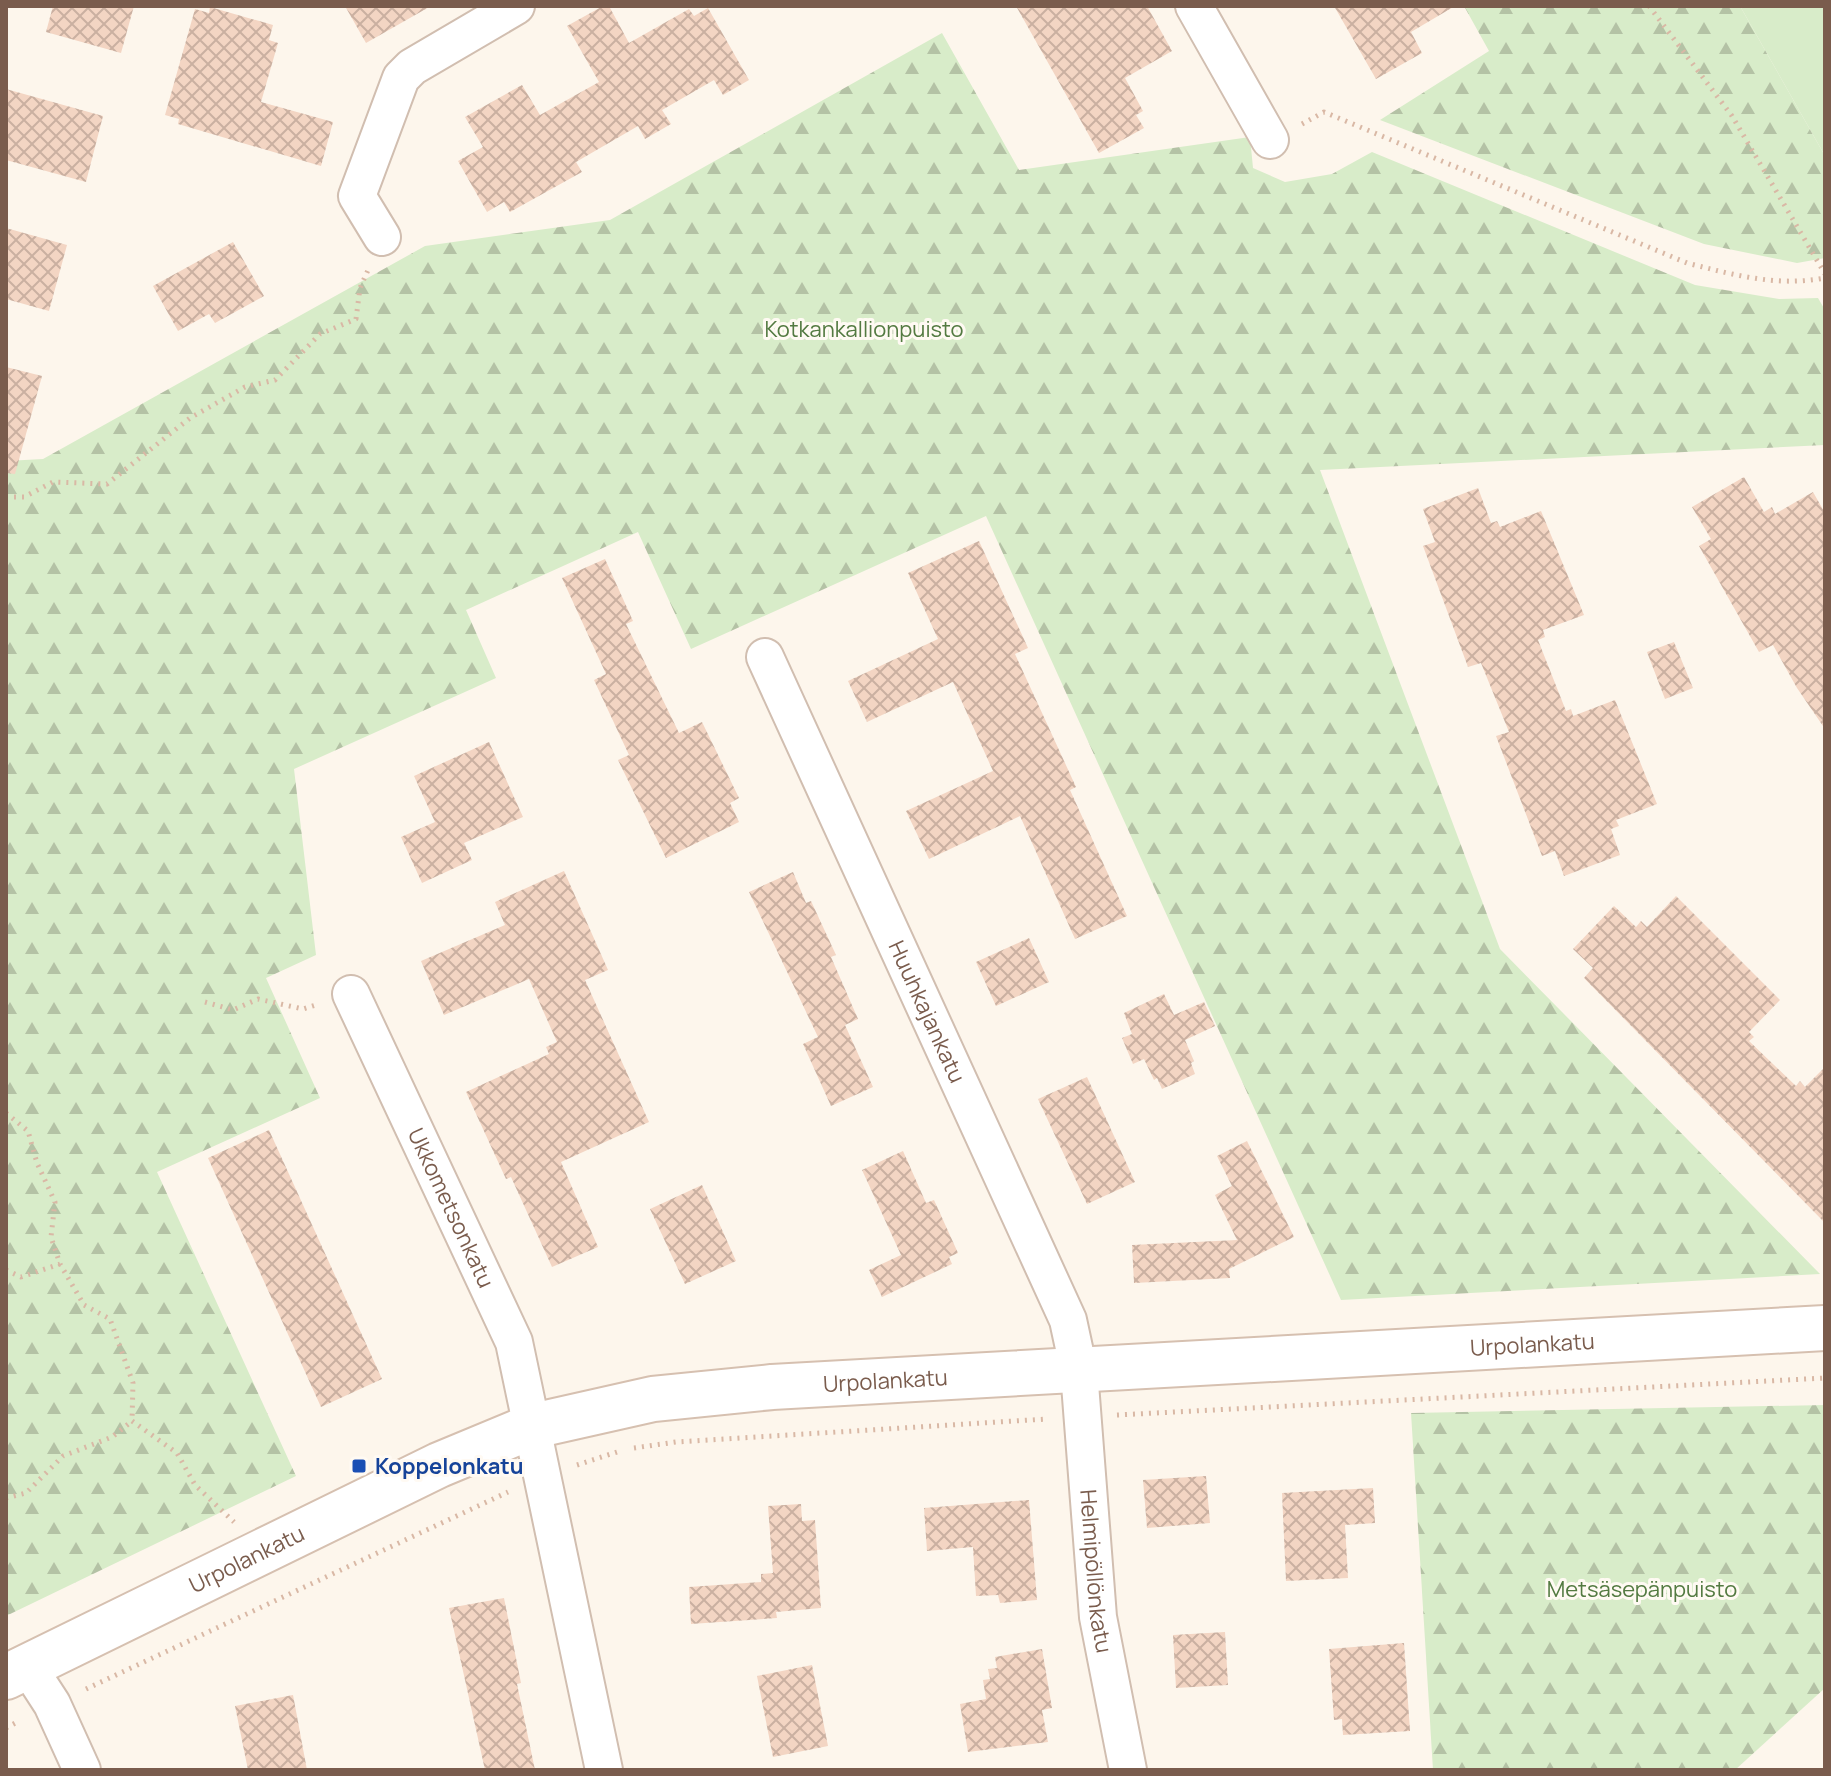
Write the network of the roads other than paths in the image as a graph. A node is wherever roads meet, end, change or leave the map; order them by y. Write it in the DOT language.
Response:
graph roads {
  1 [pos="516,6"];
  2 [pos="1194,6"];
  3 [pos="1270,140"];
  4 [pos="382,237"];
  5 [pos="765,657"];
  6 [pos="351,994"];
  7 [pos="1825,1328"];
  8 [pos="1079,1371"];
  9 [pos="533,1426"];
  10 [pos="17,1672"];
  11 [pos="82,1770"];
  12 [pos="604,1770"];
  13 [pos="1128,1770"];
  1 -- 4 [label="street"];
  2 -- 3 [label="street"];
  5 -- 8 [label="street, Huuhkajankatu"];
  6 -- 9 [label="street, Ukkometsonkatu"];
  7 -- 8 [label="main road, Urpolankatu"];
  8 -- 9 [label="main road, Urpolankatu"];
  8 -- 13 [label="street, Helmipöllönkatu"];
  9 -- 10 [label="main road, Urpolankatu"];
  9 -- 12 [label="street"];
  10 -- 11 [label="street"];
}
